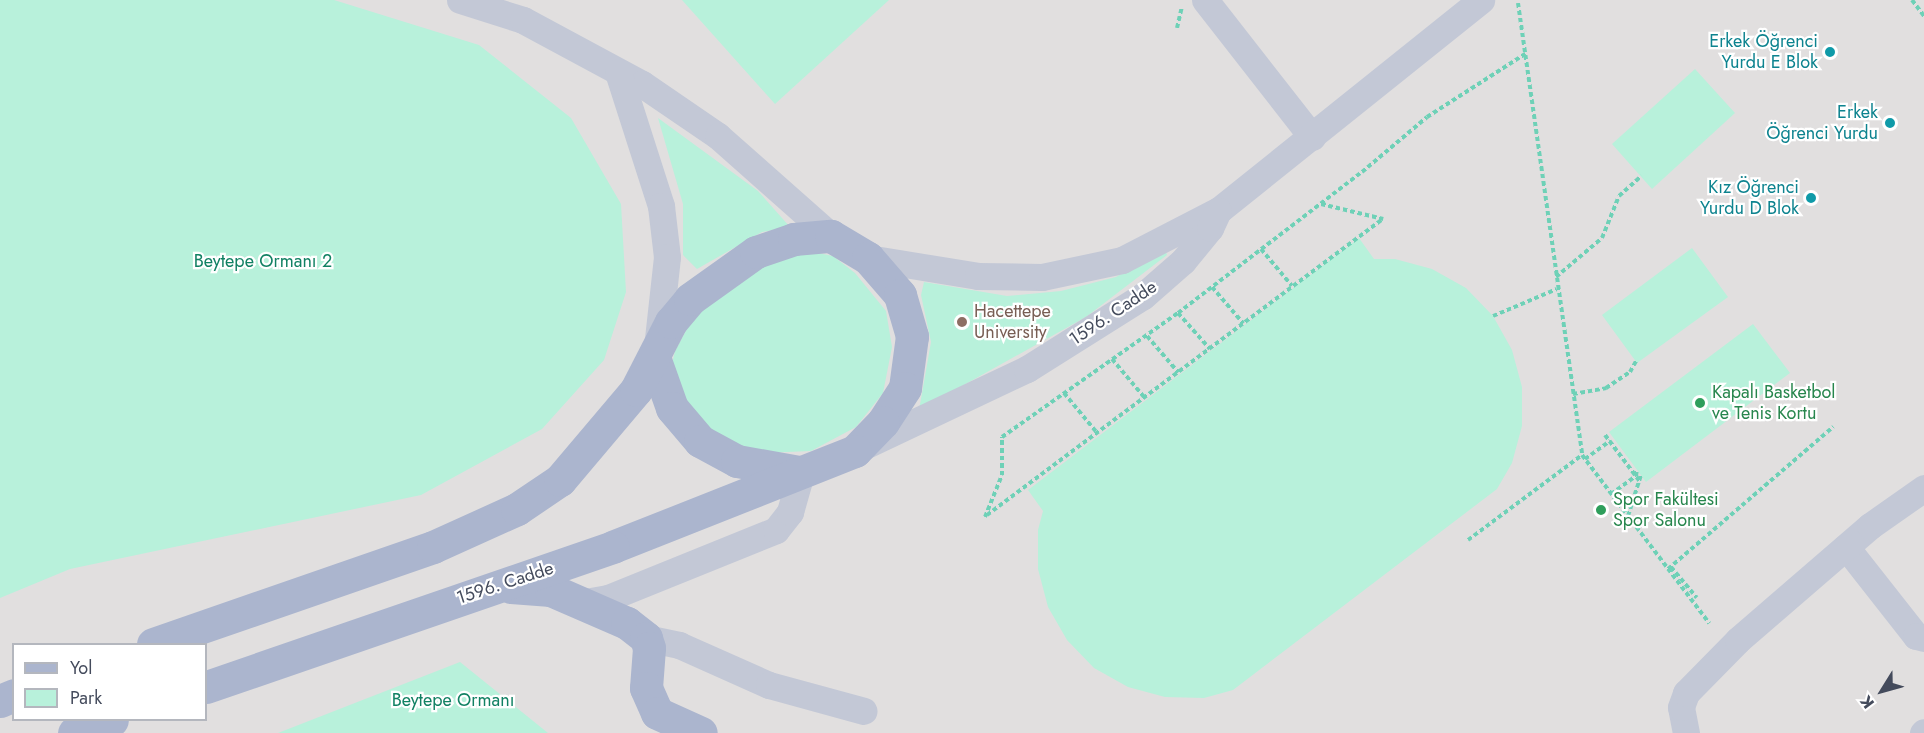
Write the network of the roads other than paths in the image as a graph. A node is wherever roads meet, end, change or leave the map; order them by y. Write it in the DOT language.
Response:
graph roads {
  1 [pos="460,0"];
  2 [pos="1205,0"];
  3 [pos="1481,0"];
  4 [pos="618,72"];
  5 [pos="1312,137"];
  6 [pos="1219,210"];
  7 [pos="831,236"];
  8 [pos="868,258"];
  9 [pos="655,360"];
  10 [pos="855,451"];
  11 [pos="799,483"];
  12 [pos="1924,488"];
  13 [pos="802,520"];
  14 [pos="1846,547"];
  15 [pos="497,586"];
  16 [pos="585,602"];
  17 [pos="646,638"];
  18 [pos="1924,638"];
  19 [pos="159,643"];
  20 [pos="207,687"];
  21 [pos="864,711"];
  22 [pos="109,721"];
  23 [pos="74,733"];
  24 [pos="701,733"];
  25 [pos="1686,733"];
  1 -- 4 [label="street"];
  2 -- 5 [label="street"];
  3 -- 5 [label="street, 1596. Cadde"];
  4 -- 7 [label="street"];
  4 -- 9 [label="street"];
  5 -- 6 [label="street, 1596. Cadde"];
  6 -- 8 [label="street, 1596. Cadde"];
  6 -- 10 [label="street, 1596. Cadde"];
  7 -- 8 [label="main road, 1596. Cadde"];
  7 -- 9 [label="main road"];
  8 -- 10 [label="main road, 1596. Cadde"];
  9 -- 11 [label="main road"];
  9 -- 19 [label="main road"];
  10 -- 11 [label="main road, 1596. Cadde"];
  11 -- 13 [label="street"];
  11 -- 15 [label="main road, 1596. Cadde"];
  11 -- 16 [label="street"];
  12 -- 14 [label="street"];
  14 -- 18 [label="street"];
  14 -- 25 [label="street"];
  15 -- 16 [label="main road"];
  15 -- 20 [label="main road, 1596. Cadde"];
  16 -- 17 [label="main road"];
  17 -- 21 [label="street"];
  17 -- 24 [label="main road"];
  22 -- 23 [label="main road"];
}
